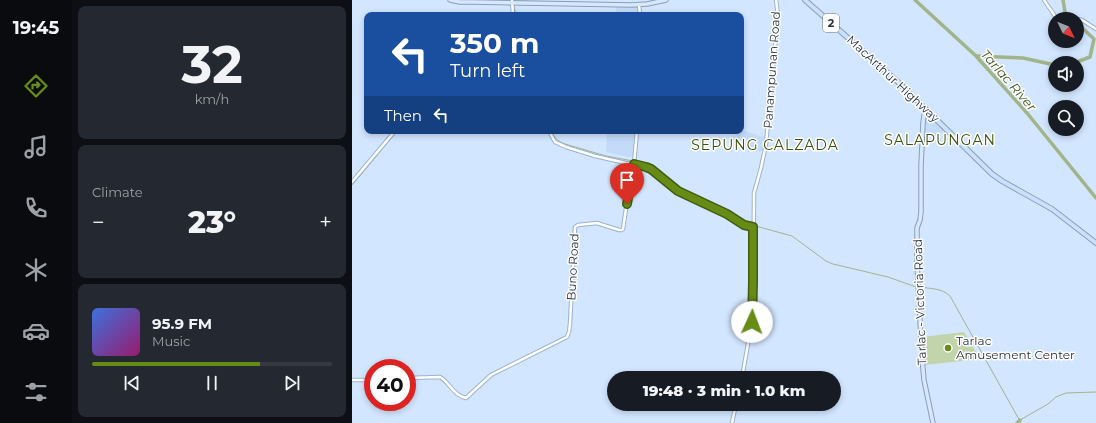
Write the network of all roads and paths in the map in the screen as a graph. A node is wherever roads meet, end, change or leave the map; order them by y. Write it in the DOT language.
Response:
graph roads {
  1 [pos="450,0"];
  2 [pos="666,0"];
  3 [pos="776,0"];
  4 [pos="804,0"];
  5 [pos="1044,0"];
  6 [pos="512,2"];
  7 [pos="639,5"];
  8 [pos="640,12"];
  9 [pos="1052,12"];
  10 [pos="1084,21"];
  11 [pos="1096,29"];
  12 [pos="925,108"];
  13 [pos="392,134"];
  14 [pos="551,134"];
  15 [pos="637,134"];
  16 [pos="634,164"];
  17 [pos="352,182"];
  18 [pos="753,225"];
  19 [pos="1096,243"];
  20 [pos="743,371"];
  21 [pos="416,378"];
  22 [pos="352,380"];
  23 [pos="364,380"];
  24 [pos="735,411"];
  25 [pos="732,423"];
  26 [pos="933,423"];
  1 -- 6 [label="main road"];
  2 -- 7 [label="main road"];
  3 -- 18 [label="street, Panampunan Road"];
  4 -- 12 [label="highway, MacArthur Highway / 2"];
  5 -- 9 [label="street"];
  6 -- 7 [label="main road"];
  7 -- 8 [label="street"];
  10 -- 11 [label="street"];
  12 -- 19 [label="highway, MacArthur Highway / 2"];
  12 -- 26 [label="main road, Tarlac - Victoria Road"];
  13 -- 17 [label="street"];
  14 -- 16 [label="street"];
  15 -- 16 [label="street, Buno Road"];
  16 -- 18 [label="street"];
  16 -- 21 [label="street, Buno Road"];
  18 -- 20 [label="street, Panampunan Road"];
  22 -- 23 [label="street"];
  24 -- 25 [label="street"];
}
